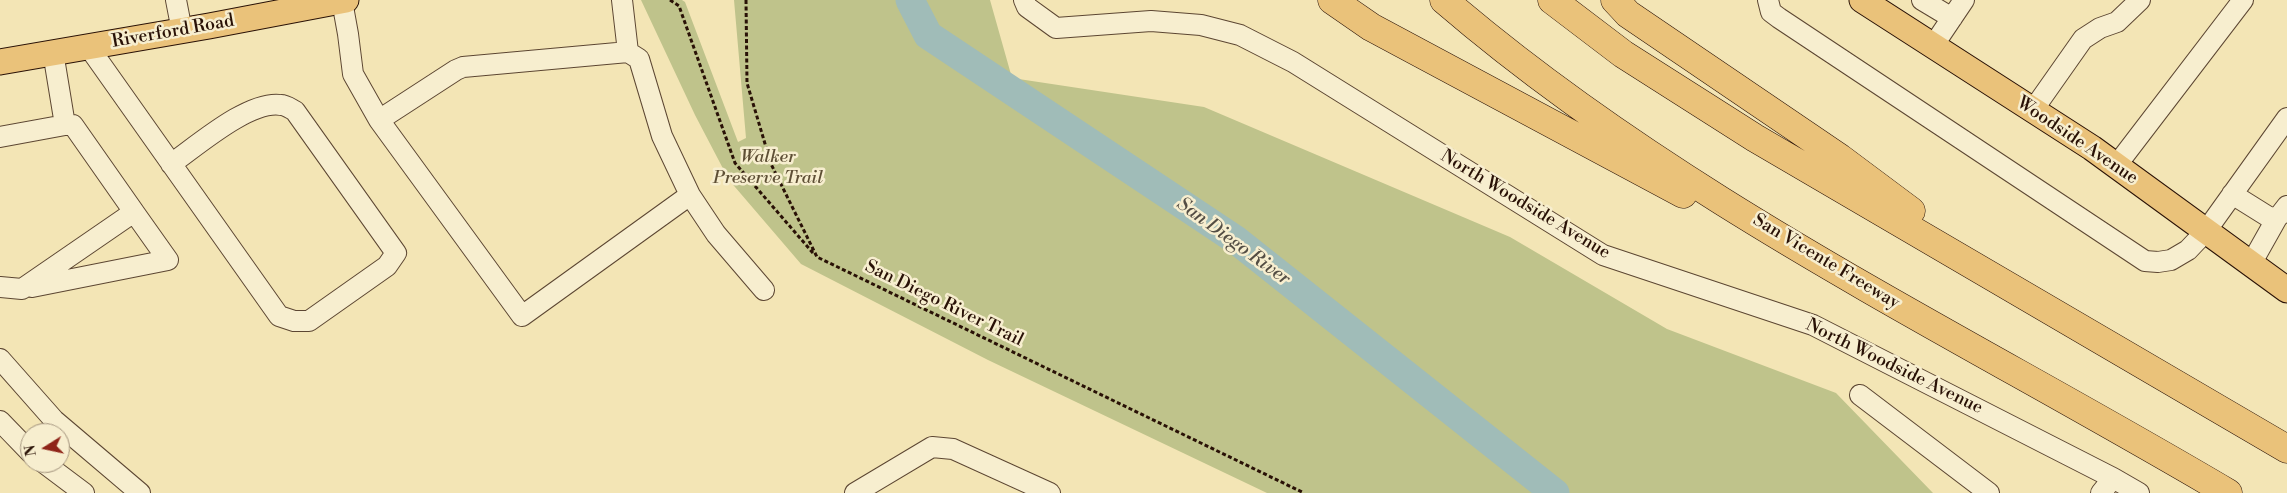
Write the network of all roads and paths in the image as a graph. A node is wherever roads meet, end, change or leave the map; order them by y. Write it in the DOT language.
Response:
graph roads {
  1 [pos="176,0"];
  2 [pos="344,0"];
  3 [pos="622,0"];
  4 [pos="670,0"];
  5 [pos="746,0"];
  6 [pos="1024,0"];
  7 [pos="1332,0"];
  8 [pos="1444,0"];
  9 [pos="1552,0"];
  10 [pos="1615,0"];
  11 [pos="1768,0"];
  12 [pos="1862,0"];
  13 [pos="1922,0"];
  14 [pos="1964,0"];
  15 [pos="2140,0"];
  16 [pos="2243,0"];
  17 [pos="1952,18"];
  18 [pos="182,31"];
  19 [pos="88,46"];
  20 [pos="1933,46"];
  21 [pos="53,52"];
  22 [pos="628,52"];
  23 [pos="0,62"];
  24 [pos="2033,110"];
  25 [pos="2287,118"];
  26 [pos="379,120"];
  27 [pos="65,125"];
  28 [pos="0,137"];
  29 [pos="171,164"];
  30 [pos="2116,166"];
  31 [pos="2232,194"];
  32 [pos="690,195"];
  33 [pos="2282,211"];
  34 [pos="134,212"];
  35 [pos="2206,231"];
  36 [pos="1806,252"];
  37 [pos="817,257"];
  38 [pos="2251,264"];
  39 [pos="2286,286"];
  40 [pos="0,287"];
  41 [pos="2012,287"];
  42 [pos="22,289"];
  43 [pos="764,290"];
  44 [pos="0,359"];
  45 [pos="1860,395"];
  46 [pos="0,421"];
  47 [pos="20,442"];
  48 [pos="2287,449"];
  49 [pos="57,473"];
  50 [pos="2113,478"];
  51 [pos="84,493"];
  52 [pos="140,493"];
  53 [pos="856,493"];
  54 [pos="1050,493"];
  55 [pos="1304,493"];
  56 [pos="1989,493"];
  57 [pos="2101,493"];
  58 [pos="2139,493"];
  59 [pos="2228,493"];
  1 -- 18 [label="street"];
  2 -- 18 [label="main road, Riverford Road"];
  2 -- 26 [label="street"];
  3 -- 22 [label="street"];
  4 -- 37 [label="path"];
  5 -- 37 [label="path"];
  6 -- 50 [label="street, North Woodside Avenue"];
  7 -- 36 [label="highway"];
  8 -- 36 [label="highway, San Vicente Freeway"];
  9 -- 41 [label="highway"];
  10 -- 41 [label="highway"];
  11 -- 35 [label="street"];
  12 -- 20 [label="main road, Woodside Avenue"];
  13 -- 17 [label="street"];
  14 -- 17 [label="street"];
  15 -- 24 [label="street"];
  16 -- 30 [label="street"];
  17 -- 20 [label="street"];
  18 -- 19 [label="main road, Riverford Road"];
  19 -- 21 [label="main road, Riverford Road"];
  19 -- 29 [label="street"];
  20 -- 24 [label="main road, Woodside Avenue"];
  21 -- 23 [label="main road, Riverford Road"];
  21 -- 27 [label="street"];
  22 -- 26 [label="street"];
  22 -- 32 [label="street"];
  24 -- 30 [label="main road, Woodside Avenue"];
  25 -- 31 [label="street"];
  26 -- 32 [label="street"];
  27 -- 28 [label="street"];
  27 -- 34 [label="street"];
  29 -- 29 [label="street"];
  30 -- 35 [label="main road, Woodside Avenue"];
  31 -- 33 [label="street"];
  31 -- 35 [label="street"];
  32 -- 43 [label="street"];
  33 -- 38 [label="street"];
  34 -- 42 [label="street"];
  34 -- 42 [label="street"];
  35 -- 38 [label="main road, Woodside Avenue"];
  36 -- 59 [label="highway, San Vicente Freeway"];
  37 -- 55 [label="path, San Diego River Trail"];
  38 -- 39 [label="main road, Woodside Avenue"];
  40 -- 42 [label="street"];
  41 -- 48 [label="highway"];
  44 -- 52 [label="street"];
  45 -- 56 [label="street"];
  46 -- 47 [label="street"];
  49 -- 51 [label="street"];
  50 -- 57 [label="street"];
  50 -- 58 [label="street, North Woodside Avenue"];
  53 -- 54 [label="street"];
}
